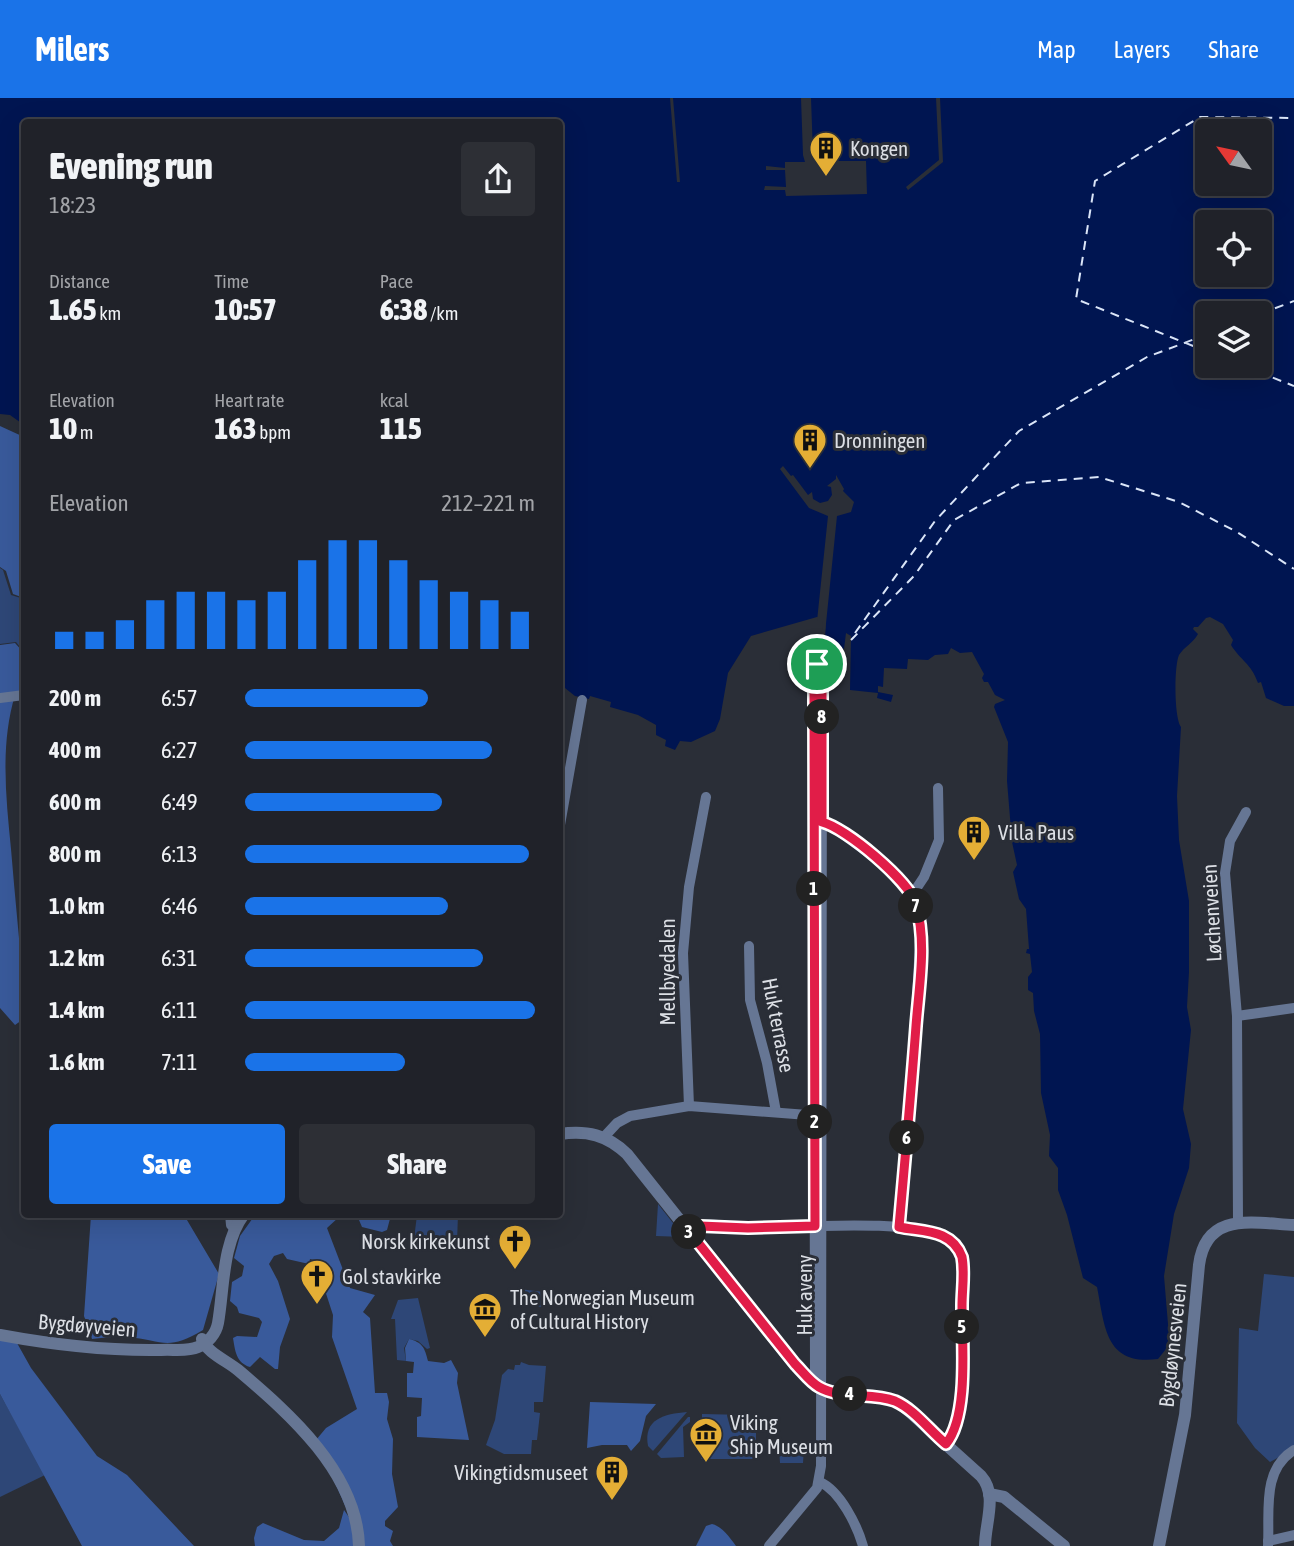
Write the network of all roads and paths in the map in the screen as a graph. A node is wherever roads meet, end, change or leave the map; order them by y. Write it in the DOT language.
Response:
graph roads {
  1 [pos="21,696"];
  2 [pos="0,698"];
  3 [pos="582,700"];
  4 [pos="818,760"];
  5 [pos="938,788"];
  6 [pos="706,797"];
  7 [pos="563,808"];
  8 [pos="1246,812"];
  9 [pos="818,822"];
  10 [pos="912,895"];
  11 [pos="749,946"];
  12 [pos="1294,1008"];
  13 [pos="1237,1016"];
  14 [pos="689,1107"];
  15 [pos="776,1112"];
  16 [pos="819,1116"];
  17 [pos="563,1134"];
  18 [pos="604,1138"];
  19 [pos="230,1218"];
  20 [pos="241,1218"];
  21 [pos="1238,1223"];
  22 [pos="1294,1225"];
  23 [pos="819,1226"];
  24 [pos="899,1227"];
  25 [pos="235,1228"];
  26 [pos="688,1230"];
  27 [pos="0,1335"];
  28 [pos="205,1341"];
  29 [pos="818,1386"];
  30 [pos="946,1444"];
  31 [pos="1294,1450"];
  32 [pos="820,1482"];
  33 [pos="989,1494"];
  34 [pos="1294,1535"];
  35 [pos="1268,1543"];
  36 [pos="359,1546"];
  37 [pos="769,1546"];
  38 [pos="863,1546"];
  39 [pos="985,1546"];
  40 [pos="1064,1546"];
  41 [pos="1159,1546"];
  1 -- 2 [label="street"];
  3 -- 7 [label="street"];
  4 -- 4 [label="street, Huk aveny"];
  4 -- 9 [label="street, Huk aveny"];
  5 -- 10 [label="street"];
  6 -- 14 [label="street, Mellbyedalen"];
  8 -- 13 [label="street, Løchenveien"];
  9 -- 10 [label="street"];
  9 -- 16 [label="street, Huk aveny"];
  10 -- 24 [label="street"];
  11 -- 15 [label="street, Huk terrasse"];
  12 -- 13 [label="street"];
  13 -- 21 [label="street, Løchenveien"];
  14 -- 15 [label="street"];
  14 -- 18 [label="street"];
  15 -- 16 [label="street"];
  16 -- 23 [label="street, Huk aveny"];
  17 -- 18 [label="street"];
  18 -- 26 [label="street"];
  19 -- 25 [label="street"];
  20 -- 25 [label="street"];
  21 -- 22 [label="street, Bygdøynesveien"];
  21 -- 41 [label="street, Bygdøynesveien"];
  23 -- 24 [label="street"];
  23 -- 26 [label="street"];
  23 -- 29 [label="street, Huk aveny"];
  24 -- 30 [label="street"];
  25 -- 28 [label="street"];
  26 -- 29 [label="street"];
  27 -- 28 [label="street, Bygdøyveien"];
  28 -- 36 [label="street"];
  29 -- 30 [label="street"];
  29 -- 32 [label="street, Huk aveny"];
  30 -- 33 [label="street"];
  31 -- 35 [label="street"];
  32 -- 37 [label="street"];
  32 -- 38 [label="street"];
  33 -- 39 [label="street"];
  33 -- 40 [label="street"];
  34 -- 35 [label="street"];
}
